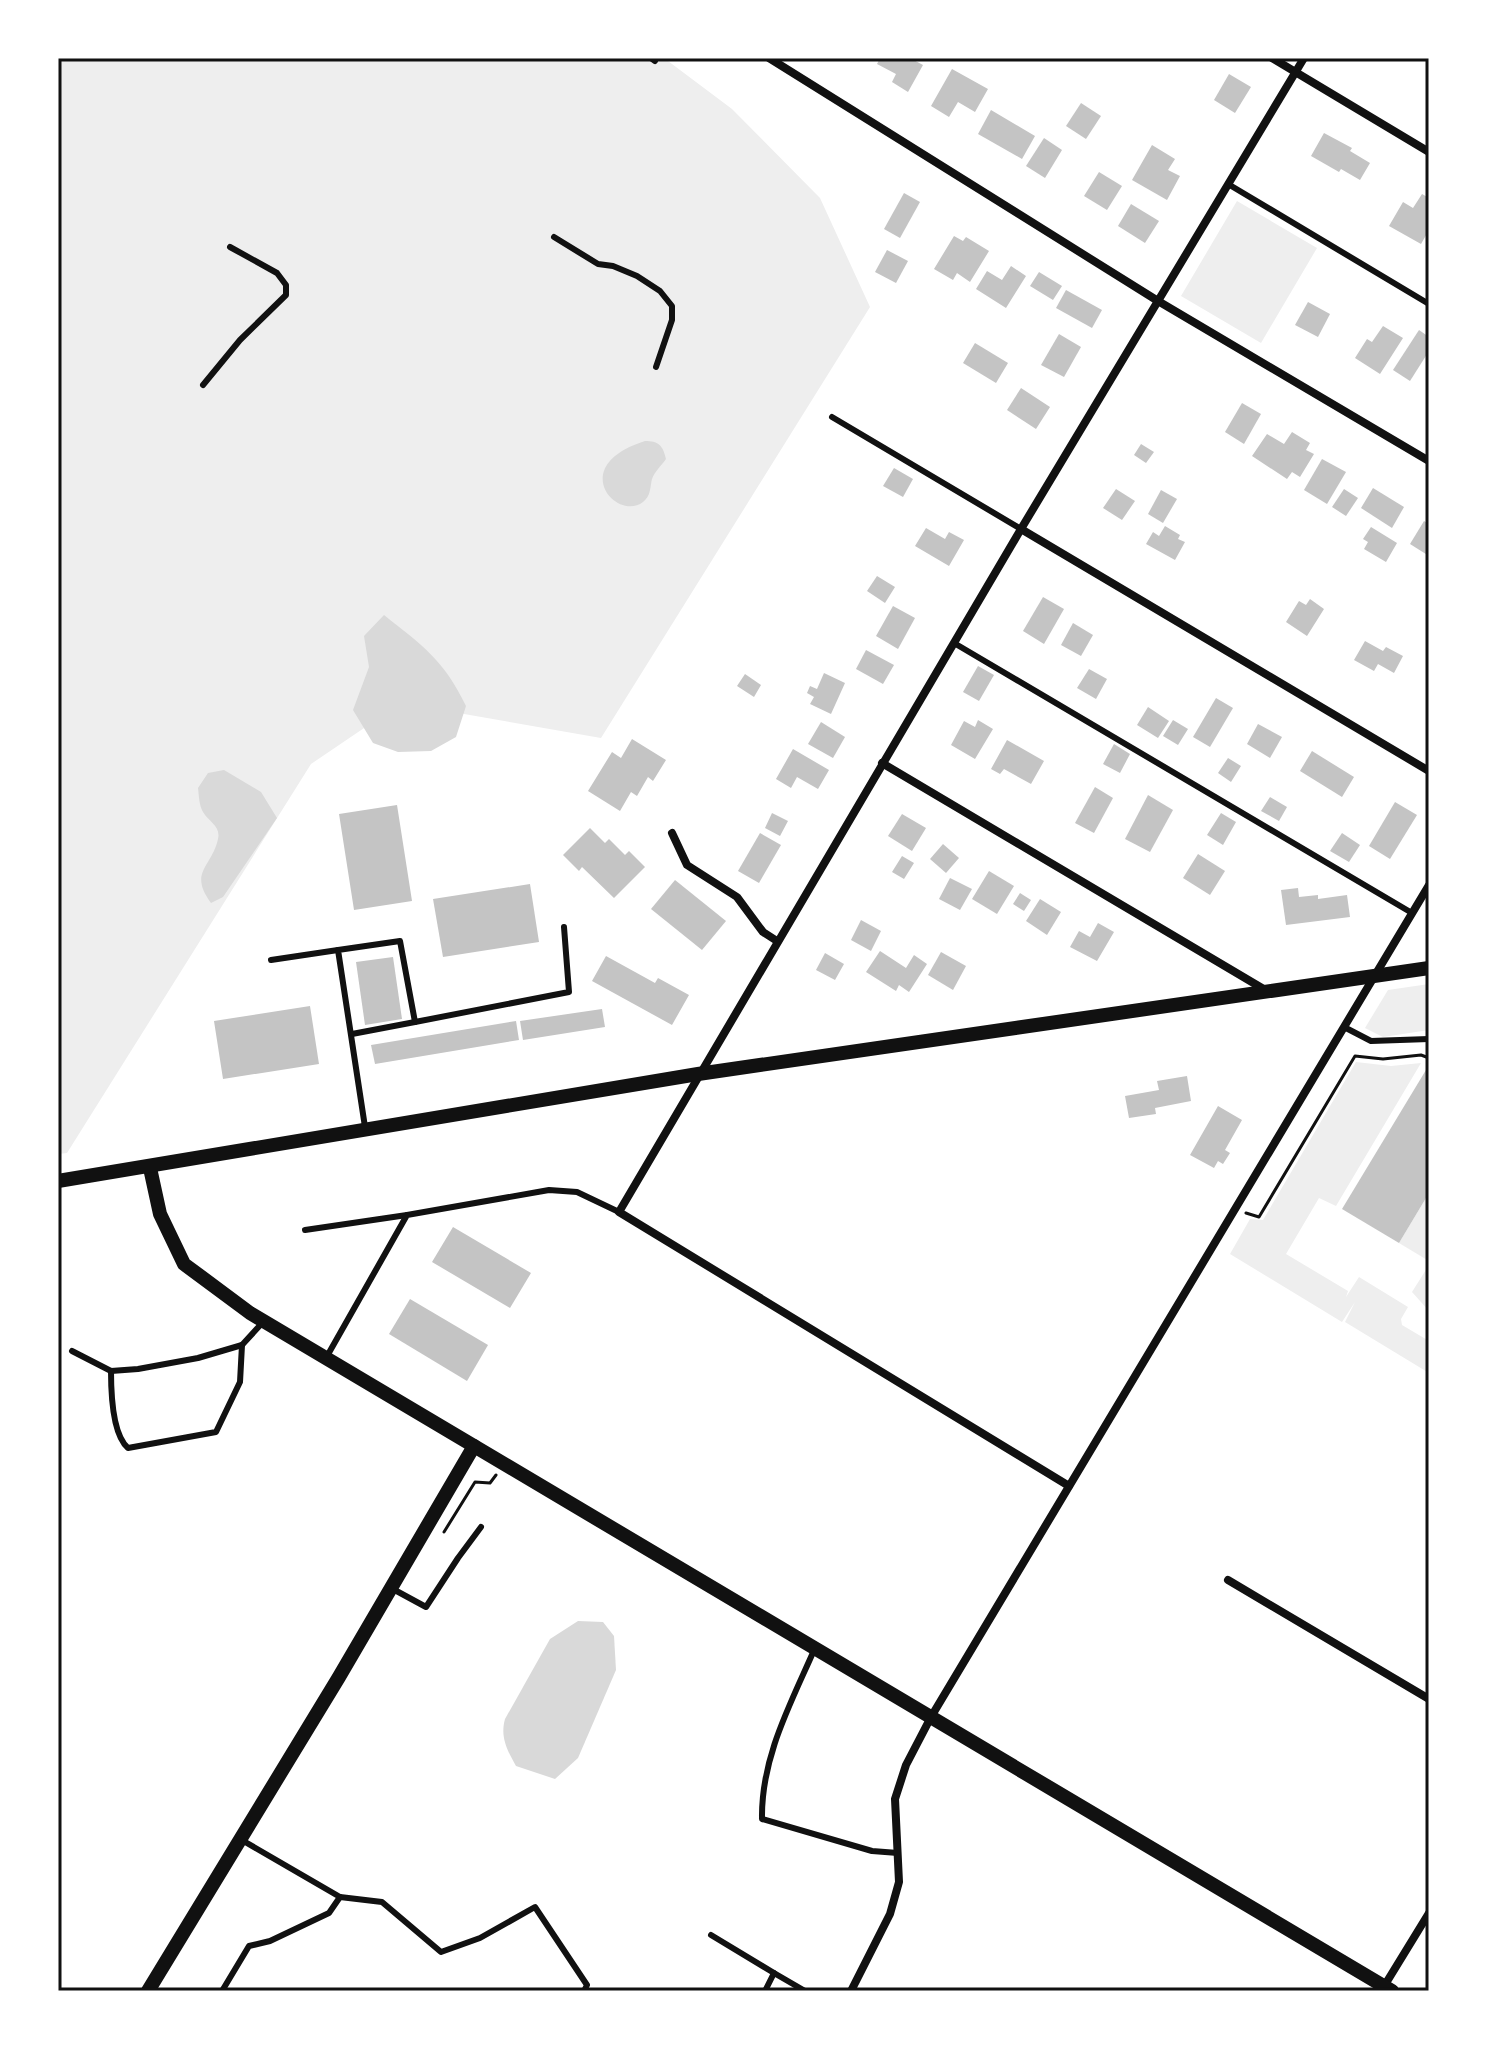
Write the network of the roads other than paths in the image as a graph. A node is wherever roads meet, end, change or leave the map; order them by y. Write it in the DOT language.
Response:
graph roads {
  1 [pos="769,58"];
  2 [pos="1272,58"];
  3 [pos="1304,58"];
  4 [pos="1296,72"];
  5 [pos="1429,152"];
  6 [pos="1228,184"];
  7 [pos="554,237"];
  8 [pos="230,247"];
  9 [pos="1158,301"];
  10 [pos="1429,304"];
  11 [pos="656,367"];
  12 [pos="203,385"];
  13 [pos="832,417"];
  14 [pos="1429,461"];
  15 [pos="1021,529"];
  16 [pos="954,643"];
  17 [pos="882,763"];
  18 [pos="1429,771"];
  19 [pos="672,833"];
  20 [pos="1429,885"];
  21 [pos="1412,913"];
  22 [pos="564,927"];
  23 [pos="777,941"];
  24 [pos="338,950"];
  25 [pos="271,960"];
  26 [pos="1429,968"];
  27 [pos="1374,976"];
  28 [pos="1268,991"];
  29 [pos="415,1022"];
  30 [pos="1344,1027"];
  31 [pos="352,1034"];
  32 [pos="1429,1039"];
  33 [pos="698,1074"];
  34 [pos="366,1131"];
  35 [pos="150,1168"];
  36 [pos="58,1181"];
  37 [pos="619,1212"];
  38 [pos="407,1215"];
  39 [pos="305,1230"];
  40 [pos="264,1321"];
  41 [pos="242,1345"];
  42 [pos="72,1351"];
  43 [pos="326,1358"];
  44 [pos="111,1371"];
  45 [pos="474,1446"];
  46 [pos="1069,1486"];
  47 [pos="481,1527"];
  48 [pos="1228,1580"];
  49 [pos="391,1588"];
  50 [pos="815,1648"];
  51 [pos="1429,1699"];
  52 [pos="931,1717"];
  53 [pos="240,1839"];
  54 [pos="898,1853"];
  55 [pos="340,1897"];
  56 [pos="1429,1913"];
  57 [pos="711,1935"];
  58 [pos="774,1973"];
  59 [pos="1386,1989"];
  60 [pos="148,1991"];
  61 [pos="222,1991"];
  62 [pos="584,1991"];
  63 [pos="765,1991"];
  64 [pos="805,1991"];
  65 [pos="851,1991"];
  1 -- 9 [label="street"];
  2 -- 4 [label="street"];
  3 -- 4 [label="street"];
  4 -- 5 [label="street"];
  4 -- 6 [label="street"];
  6 -- 9 [label="street"];
  6 -- 10 [label="lane"];
  7 -- 11 [label="lane"];
  8 -- 12 [label="lane"];
  9 -- 14 [label="street"];
  9 -- 15 [label="street"];
  13 -- 15 [label="lane"];
  15 -- 16 [label="street"];
  15 -- 18 [label="street"];
  16 -- 17 [label="street"];
  16 -- 21 [label="lane"];
  17 -- 23 [label="street"];
  17 -- 28 [label="street"];
  19 -- 23 [label="street"];
  20 -- 21 [label="street"];
  21 -- 27 [label="street"];
  22 -- 29 [label="lane"];
  23 -- 33 [label="street"];
  24 -- 25 [label="lane"];
  24 -- 29 [label="lane"];
  24 -- 31 [label="lane"];
  26 -- 27 [label="street"];
  27 -- 28 [label="street"];
  27 -- 30 [label="street"];
  28 -- 33 [label="street"];
  29 -- 31 [label="lane"];
  30 -- 32 [label="lane"];
  30 -- 46 [label="street"];
  31 -- 34 [label="lane"];
  33 -- 34 [label="street"];
  33 -- 37 [label="street"];
  34 -- 35 [label="street"];
  35 -- 36 [label="street"];
  35 -- 40 [label="street"];
  37 -- 38 [label="lane"];
  37 -- 46 [label="street"];
  38 -- 39 [label="lane"];
  38 -- 43 [label="lane"];
  40 -- 41 [label="lane"];
  40 -- 43 [label="street"];
  41 -- 44 [label="lane"];
  41 -- 44 [label="lane"];
  42 -- 44 [label="lane"];
  43 -- 45 [label="street"];
  45 -- 49 [label="street"];
  45 -- 50 [label="street"];
  46 -- 52 [label="street"];
  47 -- 49 [label="lane"];
  48 -- 51 [label="street"];
  49 -- 53 [label="street"];
  50 -- 52 [label="street"];
  50 -- 54 [label="lane"];
  52 -- 54 [label="street"];
  52 -- 59 [label="street"];
  53 -- 55 [label="lane"];
  53 -- 60 [label="street"];
  54 -- 65 [label="street"];
  55 -- 61 [label="lane"];
  55 -- 62 [label="lane"];
  56 -- 59 [label="street"];
  57 -- 58 [label="lane"];
  58 -- 63 [label="lane"];
  58 -- 64 [label="lane"];
}
